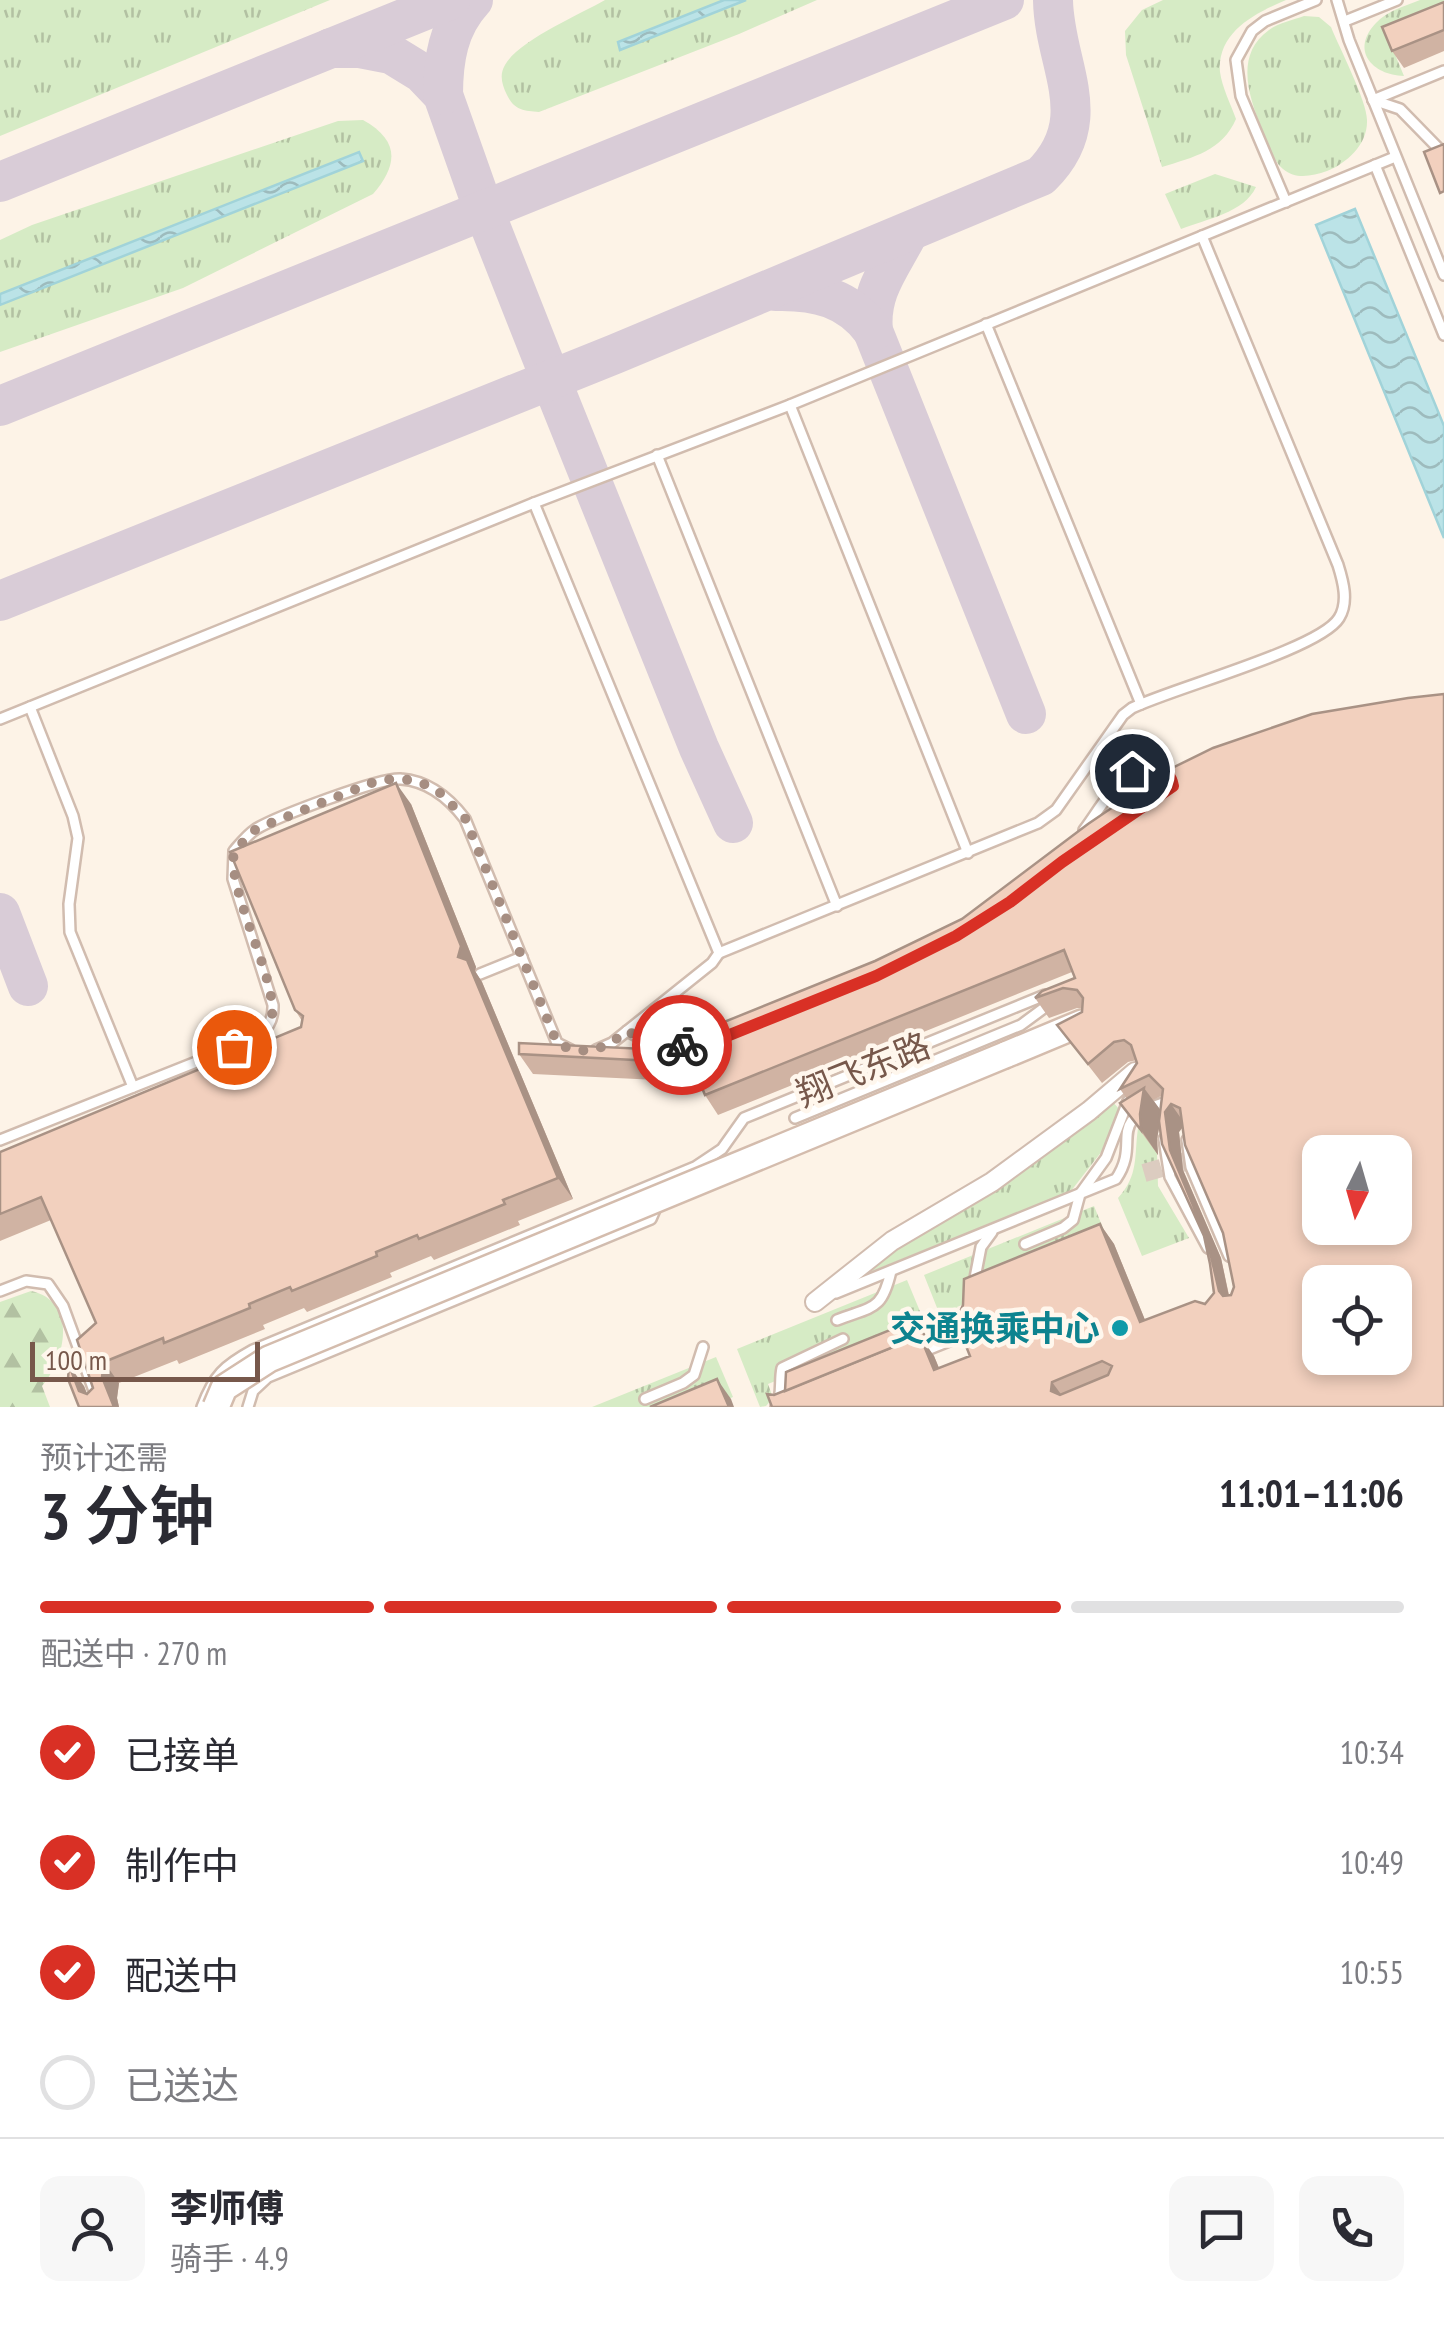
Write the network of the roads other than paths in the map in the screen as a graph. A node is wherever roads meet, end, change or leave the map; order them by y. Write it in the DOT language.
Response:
graph roads {
  1 [pos="1316,0"];
  2 [pos="1337,0"];
  3 [pos="1397,0"];
  4 [pos="1345,21"];
  5 [pos="1444,72"];
  6 [pos="1372,100"];
  7 [pos="1444,154"];
  8 [pos="1395,157"];
  9 [pos="1375,165"];
  10 [pos="1286,202"];
  11 [pos="1202,236"];
  12 [pos="1444,275"];
  13 [pos="986,324"];
  14 [pos="1444,336"];
  15 [pos="790,405"];
  16 [pos="657,455"];
  17 [pos="534,504"];
  18 [pos="1140,704"];
  19 [pos="30,707"];
  20 [pos="0,719"];
  21 [pos="1173,786"];
  22 [pos="1081,834"];
  23 [pos="968,853"];
  24 [pos="838,906"];
  25 [pos="719,954"];
  26 [pos="522,957"];
  27 [pos="480,974"];
  28 [pos="1082,1024"];
  29 [pos="268,1029"];
  30 [pos="627,1031"];
  31 [pos="284,1034"];
  32 [pos="713,1040"];
  33 [pos="1135,1072"];
  34 [pos="133,1087"];
  35 [pos="1136,1092"];
  36 [pos="1163,1103"];
  37 [pos="795,1118"];
  38 [pos="1167,1120"];
  39 [pos="1187,1132"];
  40 [pos="0,1140"];
  41 [pos="668,1178"];
  42 [pos="1080,1194"];
  43 [pos="994,1229"];
  44 [pos="1026,1244"];
  45 [pos="1212,1260"];
  46 [pos="891,1271"];
  47 [pos="1233,1273"];
  48 [pos="987,1282"];
  49 [pos="0,1291"];
  50 [pos="814,1302"];
  51 [pos="837,1320"];
  52 [pos="970,1323"];
  53 [pos="843,1339"];
  54 [pos="703,1347"];
  55 [pos="910,1357"];
  56 [pos="646,1399"];
  57 [pos="214,1405"];
  58 [pos="100,1407"];
  59 [pos="248,1407"];
  60 [pos="776,1407"];
  1 -- 10 [label="lane"];
  2 -- 4 [label="lane"];
  3 -- 4 [label="lane"];
  4 -- 6 [label="lane"];
  5 -- 6 [label="lane"];
  6 -- 7 [label="lane"];
  6 -- 8 [label="lane"];
  8 -- 9 [label="lane"];
  8 -- 12 [label="lane"];
  9 -- 10 [label="lane"];
  9 -- 14 [label="lane"];
  10 -- 11 [label="lane"];
  11 -- 13 [label="lane"];
  11 -- 18 [label="lane"];
  13 -- 15 [label="lane"];
  13 -- 18 [label="lane"];
  15 -- 16 [label="lane"];
  15 -- 23 [label="lane"];
  16 -- 17 [label="lane"];
  16 -- 24 [label="lane"];
  17 -- 19 [label="lane"];
  17 -- 25 [label="lane"];
  18 -- 23 [label="lane"];
  19 -- 20 [label="lane"];
  19 -- 34 [label="lane"];
  21 -- 22 [label="lane"];
  23 -- 24 [label="lane"];
  24 -- 25 [label="lane"];
  25 -- 30 [label="lane"];
  26 -- 27 [label="lane"];
  26 -- 29 [label="lane"];
  26 -- 30 [label="lane"];
  28 -- 57 [label="main road, bridge"];
  29 -- 31 [label="lane"];
  29 -- 34 [label="lane"];
  30 -- 32 [label="lane"];
  33 -- 50 [label="street"];
  34 -- 40 [label="lane"];
  35 -- 42 [label="lane"];
  36 -- 42 [label="lane"];
  37 -- 41 [label="lane, 翔飞东路"];
  38 -- 45 [label="lane"];
  39 -- 47 [label="lane"];
  41 -- 57 [label="lane, 翔飞东路"];
  41 -- 59 [label="lane"];
  42 -- 43 [label="lane"];
  42 -- 44 [label="lane"];
  43 -- 46 [label="lane"];
  43 -- 48 [label="lane"];
  46 -- 50 [label="lane"];
  46 -- 51 [label="lane"];
  49 -- 58 [label="lane"];
  52 -- 55 [label="lane"];
  53 -- 60 [label="lane"];
  54 -- 56 [label="lane"];
}
